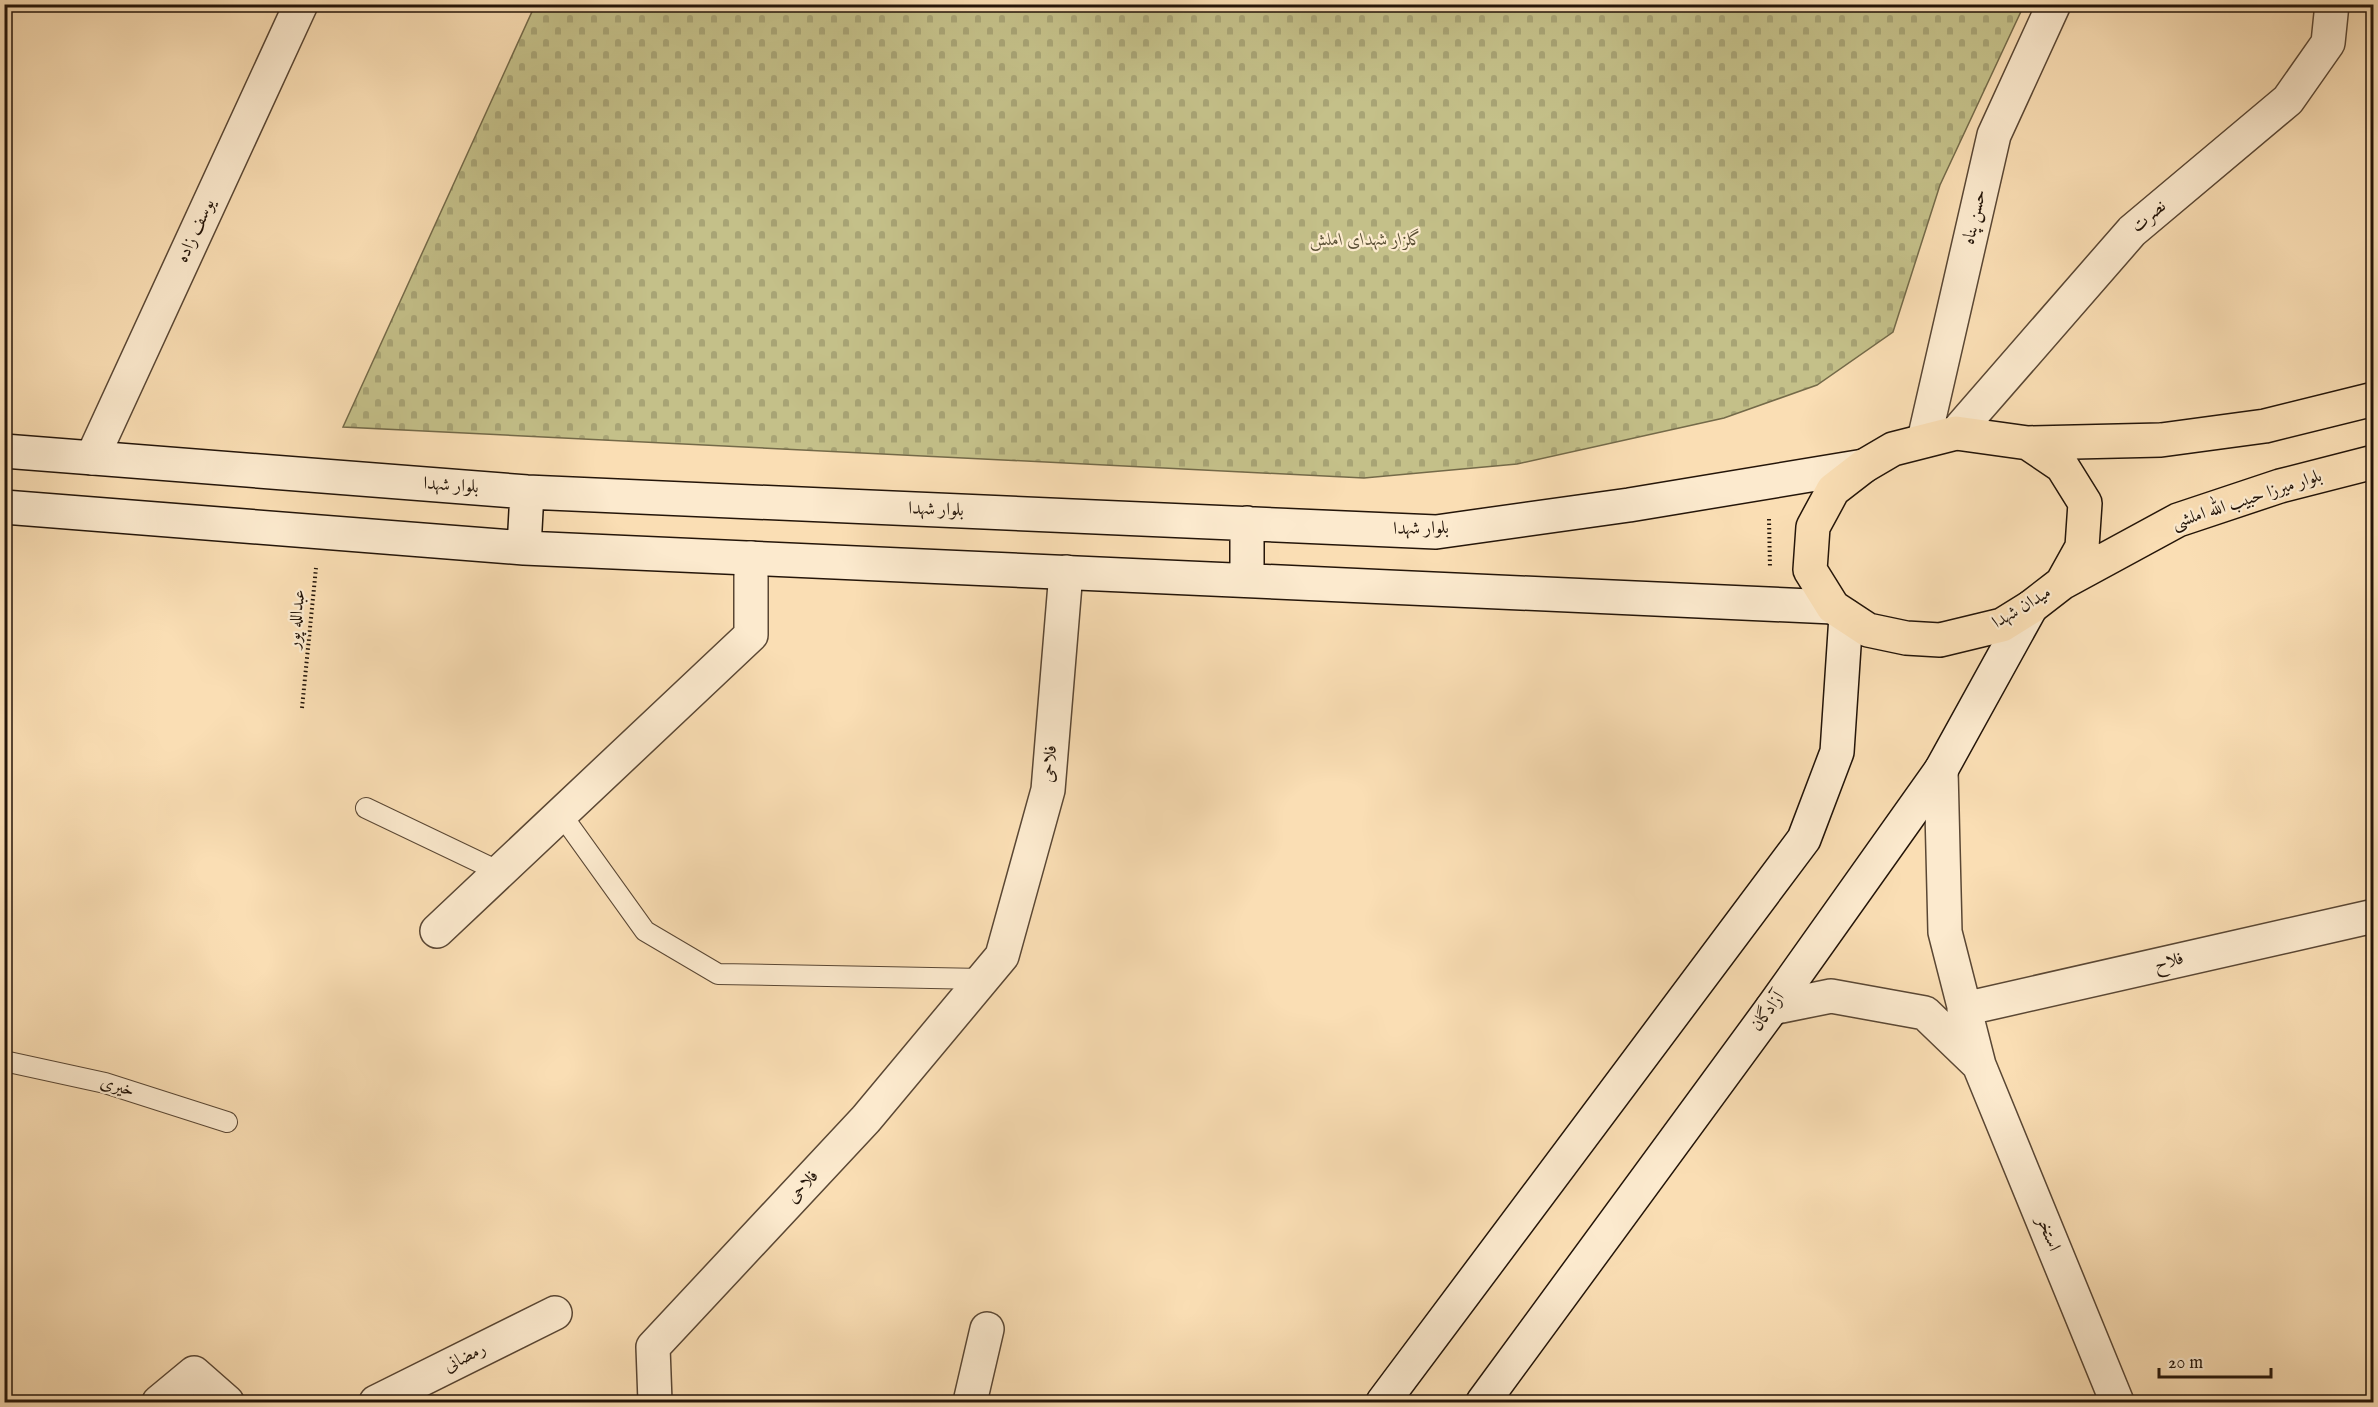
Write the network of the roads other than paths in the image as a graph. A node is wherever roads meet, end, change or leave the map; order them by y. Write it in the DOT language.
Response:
graph roads {
  1 [pos="301,4"];
  2 [pos="2054,4"];
  3 [pos="2332,4"];
  4 [pos="2373,399"];
  5 [pos="1956,433"];
  6 [pos="1924,440"];
  7 [pos="2028,443"];
  8 [pos="4,451"];
  9 [pos="92,458"];
  10 [pos="2373,462"];
  11 [pos="1864,466"];
  12 [pos="527,492"];
  13 [pos="4,507"];
  14 [pos="1247,523"];
  15 [pos="524,548"];
  16 [pos="751,558"];
  17 [pos="1066,572"];
  18 [pos="1247,580"];
  19 [pos="2062,584"];
  20 [pos="2031,607"];
  21 [pos="1840,612"];
  22 [pos="1941,770"];
  23 [pos="366,808"];
  24 [pos="561,814"];
  25 [pos="500,872"];
  26 [pos="2373,916"];
  27 [pos="437,931"];
  28 [pos="982,979"];
  29 [pos="1772,1008"];
  30 [pos="1964,1009"];
  31 [pos="4,1061"];
  32 [pos="1979,1065"];
  33 [pos="227,1122"];
  34 [pos="555,1313"];
  35 [pos="987,1329"];
  36 [pos="159,1402"];
  37 [pos="226,1402"];
  38 [pos="376,1402"];
  39 [pos="655,1402"];
  40 [pos="970,1402"];
  41 [pos="1383,1402"];
  42 [pos="1483,1402"];
  43 [pos="2117,1402"];
  1 -- 9 [label="main road, یوسف زاده"];
  2 -- 6 [label="main road, حسن پناه"];
  3 -- 5 [label="main road, نصرت"];
  4 -- 7 [label="main road"];
  5 -- 6 [label="main road, میدان شهدا"];
  5 -- 7 [label="main road, میدان شهدا"];
  6 -- 11 [label="main road, میدان شهدا"];
  7 -- 19 [label="main road, میدان شهدا"];
  8 -- 9 [label="main road, بلوار شهدا"];
  9 -- 12 [label="main road, بلوار شهدا"];
  10 -- 19 [label="main road, بلوار میرزا حبیب الله املشی"];
  11 -- 14 [label="main road, بلوار شهدا"];
  11 -- 21 [label="main road, میدان شهدا"];
  12 -- 14 [label="main road, بلوار شهدا"];
  12 -- 15 [label="main road"];
  13 -- 15 [label="main road"];
  14 -- 18 [label="main road"];
  15 -- 16 [label="main road"];
  16 -- 17 [label="main road"];
  16 -- 24 [label="main road"];
  17 -- 18 [label="main road"];
  17 -- 28 [label="main road, فلاحی"];
  18 -- 21 [label="main road"];
  19 -- 20 [label="main road, میدان شهدا"];
  20 -- 21 [label="main road, میدان شهدا"];
  20 -- 22 [label="main road, آزادگان"];
  21 -- 41 [label="main road"];
  22 -- 29 [label="main road, آزادگان"];
  22 -- 30 [label="main road, استخر"];
  23 -- 25 [label="lane"];
  24 -- 25 [label="main road"];
  24 -- 28 [label="lane"];
  25 -- 27 [label="main road"];
  26 -- 30 [label="main road, فلاح"];
  28 -- 39 [label="main road, فلاحی"];
  29 -- 32 [label="main road, استخر"];
  29 -- 42 [label="main road, آزادگان"];
  30 -- 32 [label="main road, استخر"];
  31 -- 33 [label="lane, خیری"];
  32 -- 43 [label="main road, استخر"];
  34 -- 38 [label="main road, رمضانی"];
  35 -- 40 [label="main road"];
  36 -- 37 [label="main road"];
}
